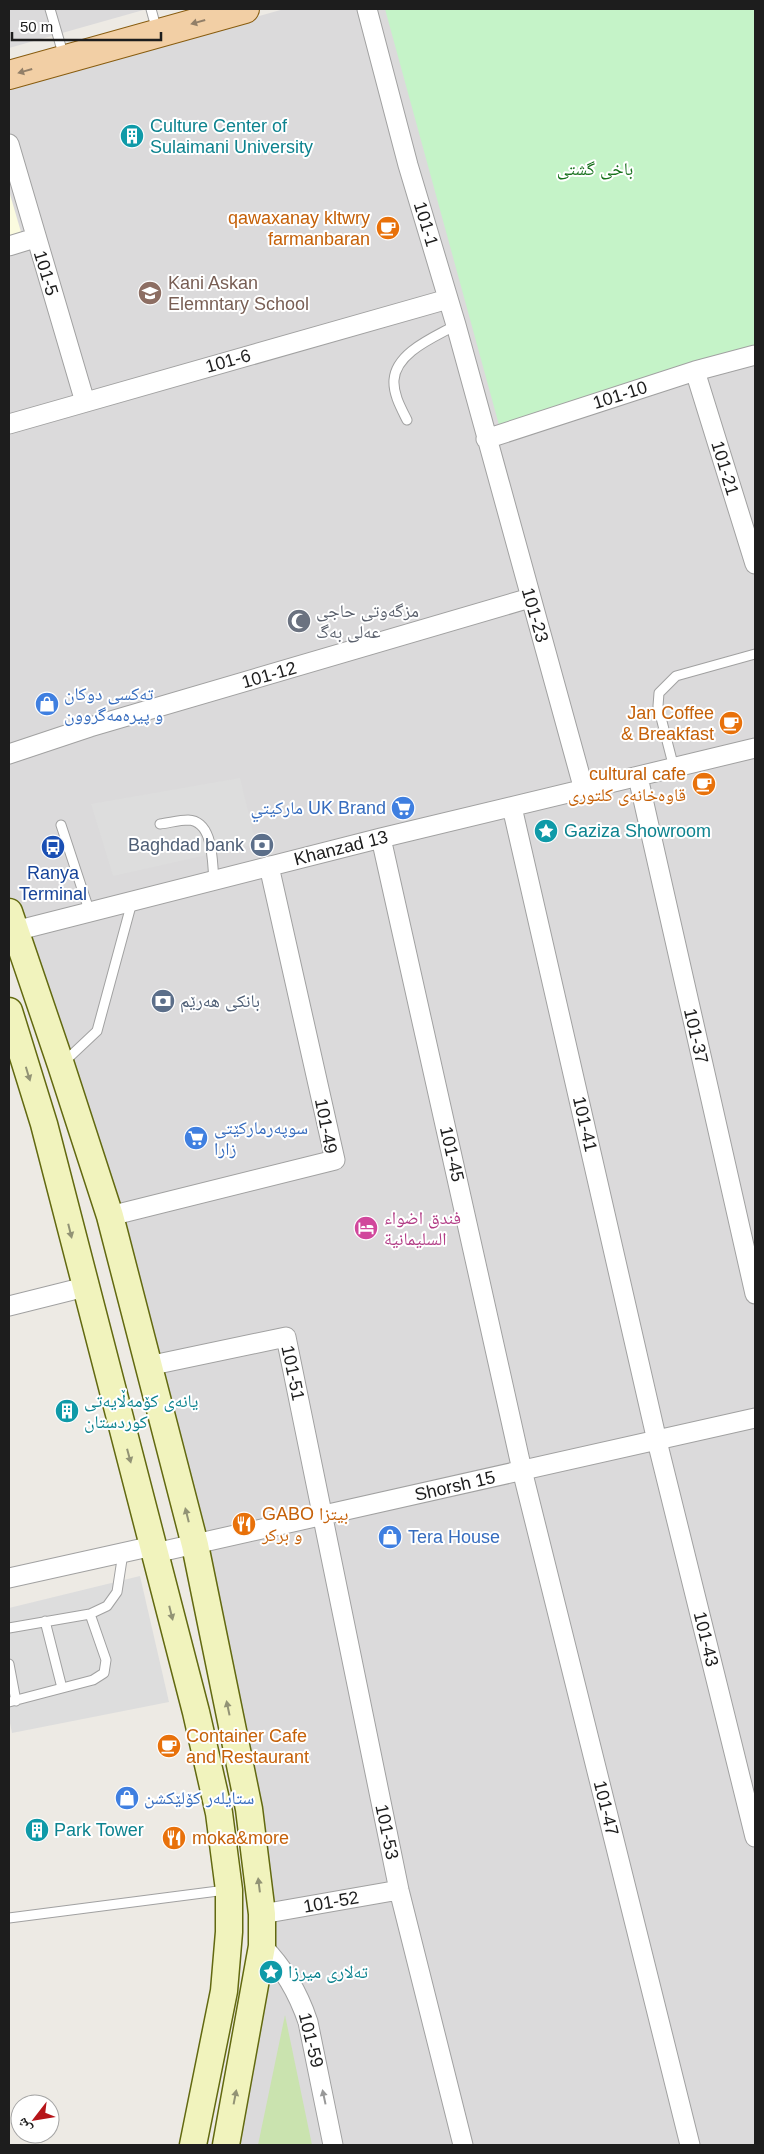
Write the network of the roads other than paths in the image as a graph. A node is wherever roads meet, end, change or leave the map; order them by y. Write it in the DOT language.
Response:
graph roads {
  1 [pos="50,9"];
  2 [pos="245,9"];
  3 [pos="367,9"];
  4 [pos="154,21"];
  5 [pos="64,60"];
  6 [pos="9,75"];
  7 [pos="9,144"];
  8 [pos="35,238"];
  9 [pos="9,246"];
  10 [pos="448,299"];
  11 [pos="456,325"];
  12 [pos="755,355"];
  13 [pos="695,371"];
  14 [pos="85,402"];
  15 [pos="407,420"];
  16 [pos="9,424"];
  17 [pos="486,439"];
  18 [pos="755,564"];
  19 [pos="530,598"];
  20 [pos="755,654"];
  21 [pos="755,748"];
  22 [pos="9,754"];
  23 [pos="674,768"];
  24 [pos="638,777"];
  25 [pos="584,790"];
  26 [pos="512,807"];
  27 [pos="160,824"];
  28 [pos="60,825"];
  29 [pos="381,838"];
  30 [pos="269,866"];
  31 [pos="214,880"];
  32 [pos="132,902"];
  33 [pos="90,913"];
  34 [pos="11,926"];
  35 [pos="9,1011"];
  36 [pos="14,1044"];
  37 [pos="62,1065"];
  38 [pos="110,1216"];
  39 [pos="85,1287"];
  40 [pos="755,1294"];
  41 [pos="9,1306"];
  42 [pos="148,1366"];
  43 [pos="755,1418"];
  44 [pos="657,1441"];
  45 [pos="522,1470"];
  46 [pos="322,1517"];
  47 [pos="195,1545"];
  48 [pos="154,1550"];
  49 [pos="123,1553"];
  50 [pos="9,1578"];
  51 [pos="90,1614"];
  52 [pos="45,1621"];
  53 [pos="9,1628"];
  54 [pos="9,1664"];
  55 [pos="62,1688"];
  56 [pos="12,1702"];
  57 [pos="755,1837"];
  58 [pos="229,1890"];
  59 [pos="399,1890"];
  60 [pos="262,1914"];
  61 [pos="9,1918"];
  62 [pos="262,1946"];
  63 [pos="193,2145"];
  64 [pos="226,2145"];
  65 [pos="334,2145"];
  66 [pos="463,2145"];
  67 [pos="690,2145"];
  1 -- 5 [label="lane"];
  2 -- 4 [label="main road, one-way"];
  3 -- 10 [label="street, 101-1"];
  4 -- 5 [label="main road"];
  5 -- 6 [label="main road, one-way"];
  7 -- 8 [label="street, 101-5"];
  8 -- 9 [label="street"];
  8 -- 14 [label="street, 101-5"];
  10 -- 11 [label="street, 101-1"];
  10 -- 14 [label="street, 101-6"];
  11 -- 15 [label="lane"];
  11 -- 17 [label="street, 101-1"];
  12 -- 13 [label="street, 101-10"];
  13 -- 17 [label="street, 101-10"];
  13 -- 18 [label="street, 101-21"];
  14 -- 16 [label="street, 101-6"];
  17 -- 19 [label="street, 101-23"];
  19 -- 22 [label="street, 101-12"];
  19 -- 25 [label="street, 101-23"];
  20 -- 23 [label="lane"];
  21 -- 23 [label="street, Khanzad 13"];
  23 -- 24 [label="street, Khanzad 13"];
  24 -- 25 [label="street, Khanzad 13"];
  24 -- 40 [label="street, 101-37"];
  25 -- 26 [label="street, Khanzad 13"];
  26 -- 29 [label="street, Khanzad 13"];
  26 -- 44 [label="street, 101-41"];
  27 -- 31 [label="lane"];
  28 -- 33 [label="lane"];
  29 -- 30 [label="street, Khanzad 13"];
  29 -- 45 [label="street, 101-45"];
  30 -- 31 [label="street, Khanzad 13"];
  30 -- 38 [label="street, 101-49"];
  31 -- 32 [label="street, Khanzad 13"];
  32 -- 33 [label="street, Khanzad 13"];
  32 -- 37 [label="lane"];
  33 -- 34 [label="street, Khanzad 13"];
  34 -- 37 [label="main road"];
  35 -- 36 [label="main road"];
  36 -- 39 [label="main road, one-way"];
  37 -- 38 [label="main road"];
  38 -- 42 [label="main road"];
  39 -- 41 [label="street"];
  39 -- 48 [label="main road, one-way"];
  42 -- 46 [label="street, 101-51"];
  47 -- 42 [label="main road, one-way"];
  43 -- 44 [label="street, Shorsh 15"];
  44 -- 45 [label="street, Shorsh 15"];
  44 -- 57 [label="street, 101-43"];
  45 -- 46 [label="street, Shorsh 15"];
  45 -- 67 [label="street, 101-47"];
  46 -- 47 [label="street, Shorsh 15"];
  46 -- 59 [label="street, 101-53"];
  47 -- 48 [label="street, Shorsh 15"];
  60 -- 47 [label="main road, one-way"];
  48 -- 49 [label="street, Shorsh 15"];
  48 -- 58 [label="main road, one-way"];
  49 -- 50 [label="street, Shorsh 15"];
  49 -- 51 [label="lane"];
  51 -- 52 [label="lane"];
  51 -- 55 [label="lane"];
  52 -- 53 [label="lane"];
  52 -- 55 [label="lane"];
  54 -- 56 [label="lane"];
  55 -- 56 [label="lane"];
  58 -- 61 [label="lane"];
  58 -- 63 [label="main road"];
  59 -- 60 [label="street, 101-52"];
  59 -- 66 [label="street, 101-53"];
  60 -- 62 [label="main road"];
  64 -- 62 [label="main road, one-way"];
  65 -- 62 [label="street, 101-59, one-way"];
}
